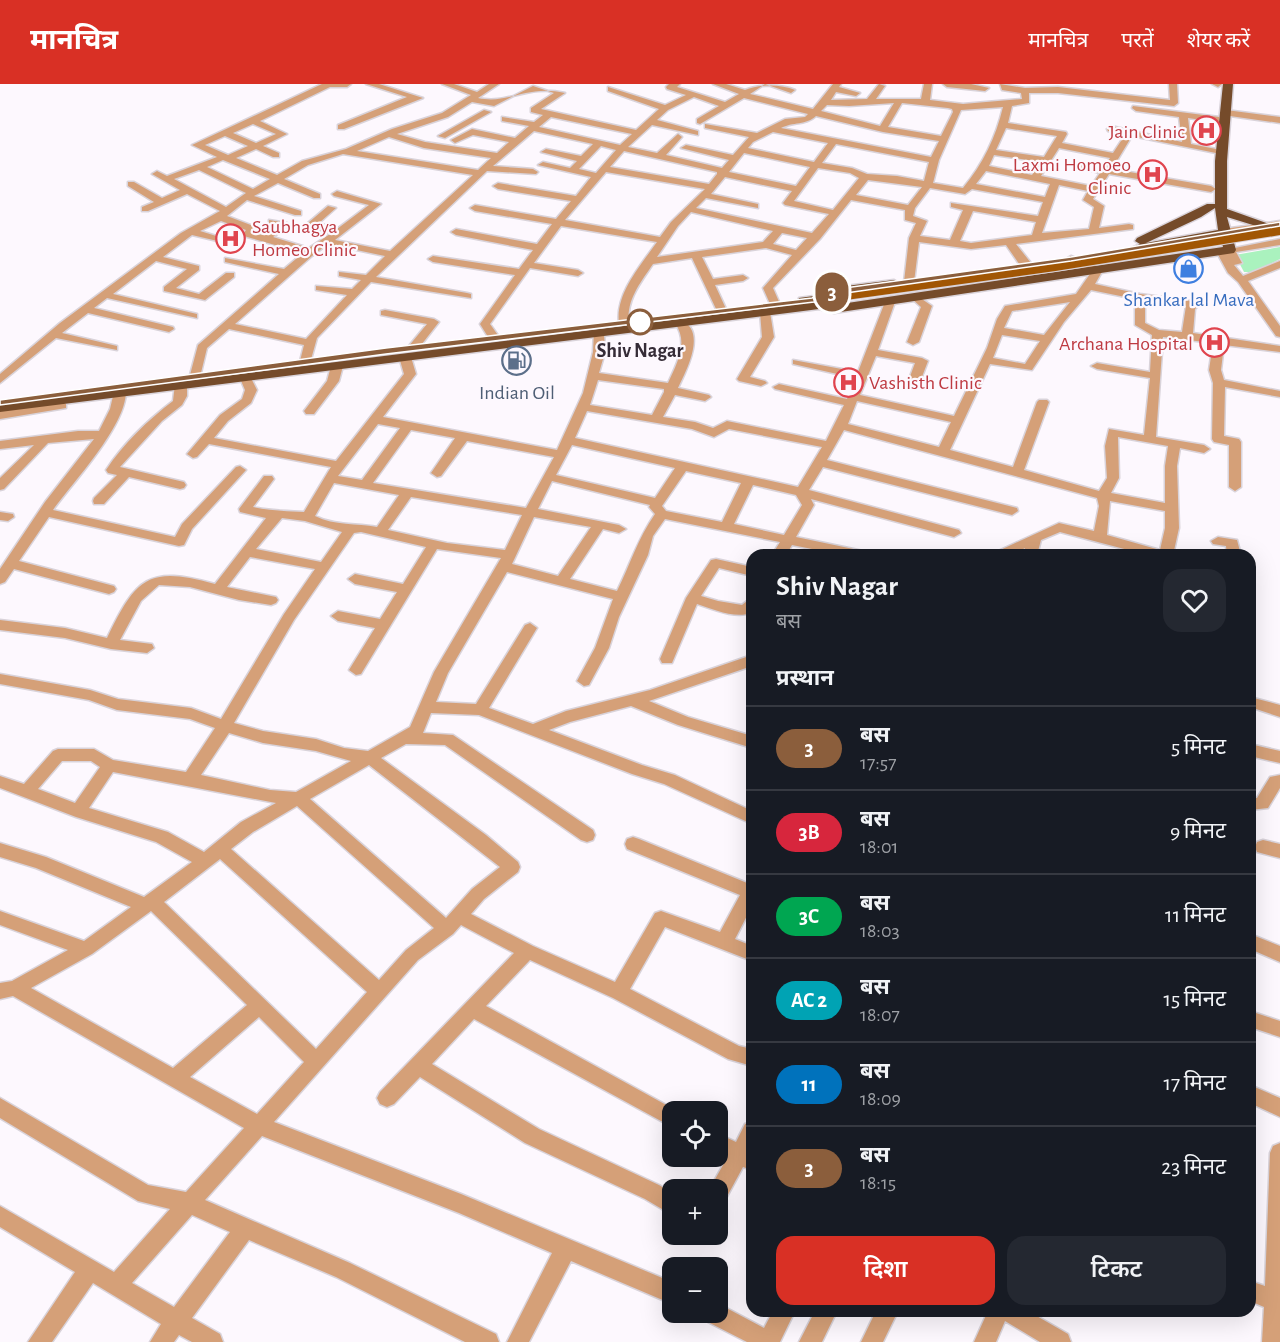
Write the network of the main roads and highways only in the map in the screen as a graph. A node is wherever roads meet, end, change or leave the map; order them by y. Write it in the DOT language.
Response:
graph roads {
  1 [pos="1218,84"];
  2 [pos="1228,84"];
  3 [pos="1221,116"];
  4 [pos="1216,208"];
  5 [pos="1276,227"];
  6 [pos="1219,233"];
  7 [pos="1280,236"];
  8 [pos="1121,251"];
  9 [pos="840,299"];
  10 [pos="818,302"];
  11 [pos="770,308"];
  12 [pos="410,352"];
  13 [pos="0,402"];
  14 [pos="0,408"];
  1 -- 3 [label="highway"];
  2 -- 3 [label="highway"];
  3 -- 4 [label="highway"];
  3 -- 4 [label="highway"];
  4 -- 5 [label="highway"];
  4 -- 6 [label="highway"];
  4 -- 8 [label="highway"];
  5 -- 9 [label="main road, bridge"];
  6 -- 8 [label="highway"];
  6 -- 10 [label="highway"];
  7 -- 9 [label="main road"];
  8 -- 10 [label="highway"];
  9 -- 10 [label="main road"];
  10 -- 11 [label="highway"];
  11 -- 12 [label="highway"];
  11 -- 12 [label="highway"];
  12 -- 13 [label="highway"];
  12 -- 14 [label="highway"];
}
